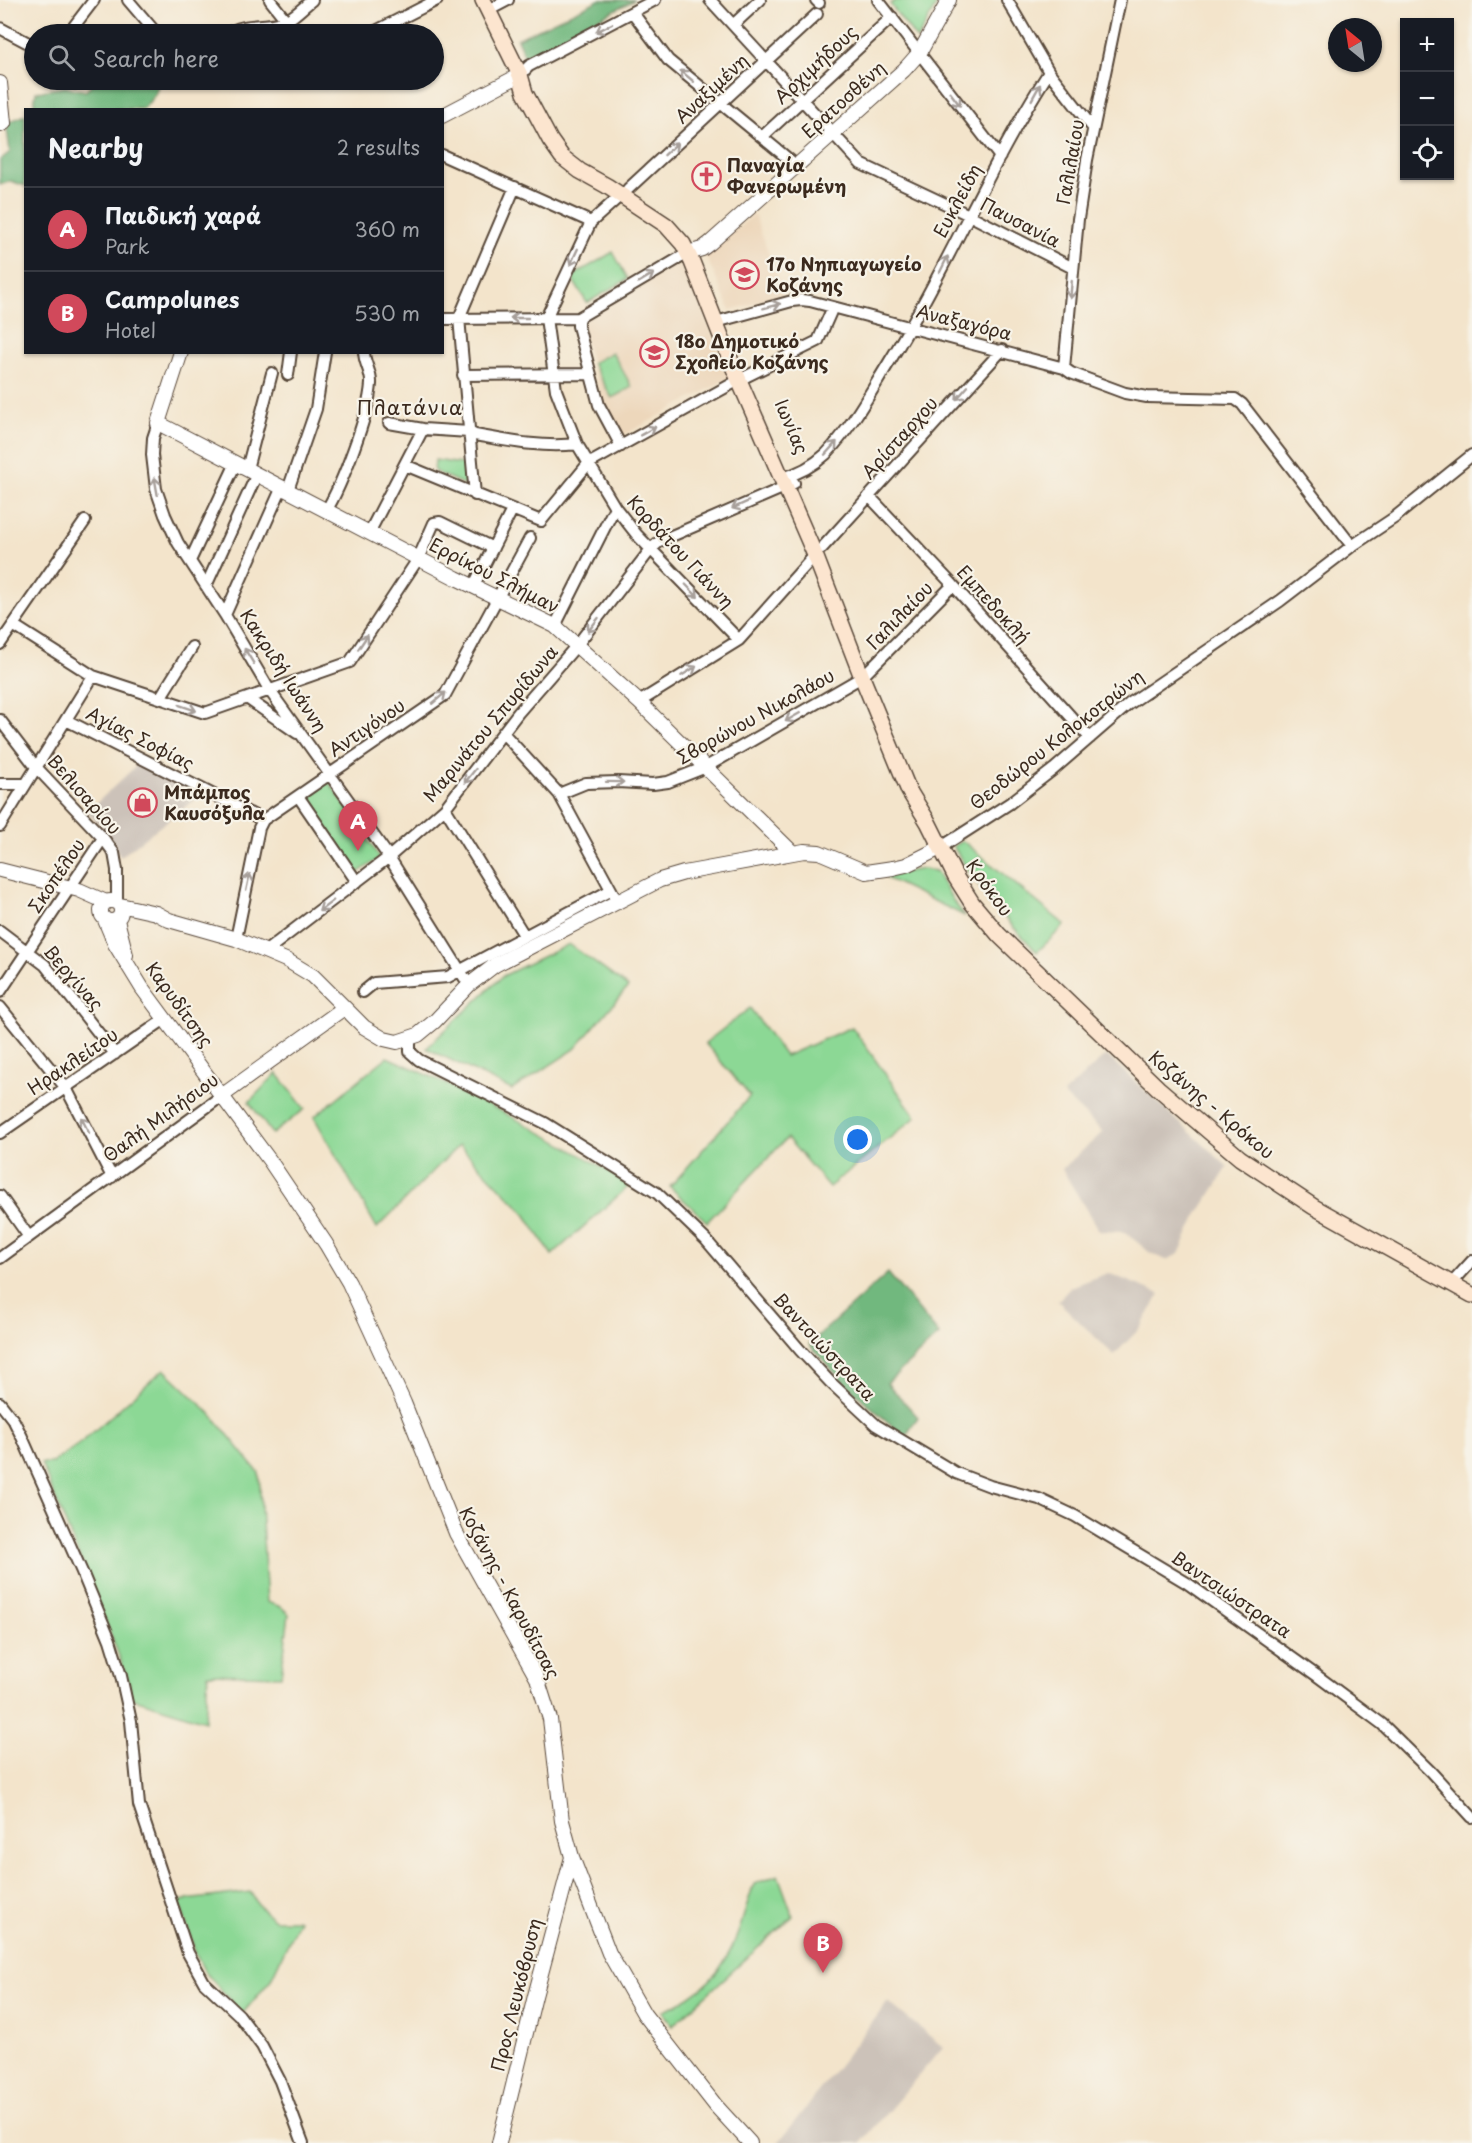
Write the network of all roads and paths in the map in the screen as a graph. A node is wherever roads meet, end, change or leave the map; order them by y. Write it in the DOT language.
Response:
graph roads {
  1 [pos="94,0"];
  2 [pos="128,0"];
  3 [pos="270,0"];
  4 [pos="312,0"];
  5 [pos="436,0"];
  6 [pos="508,0"];
  7 [pos="655,0"];
  8 [pos="710,0"];
  9 [pos="760,0"];
  10 [pos="949,0"];
  11 [pos="1007,0"];
  12 [pos="1119,0"];
  13 [pos="884,2"];
  14 [pos="818,6"];
  15 [pos="488,9"];
  16 [pos="633,13"];
  17 [pos="892,17"];
  18 [pos="287,20"];
  19 [pos="76,24"];
  20 [pos="148,24"];
  21 [pos="264,24"];
  22 [pos="290,24"];
  23 [pos="389,24"];
  24 [pos="733,25"];
  25 [pos="0,28"];
  26 [pos="24,40"];
  27 [pos="920,52"];
  28 [pos="767,61"];
  29 [pos="516,68"];
  30 [pos="1049,72"];
  31 [pos="0,83"];
  32 [pos="803,100"];
  33 [pos="720,104"];
  34 [pos="444,115"];
  35 [pos="2,124"];
  36 [pos="1093,128"];
  37 [pos="834,134"];
  38 [pos="762,137"];
  39 [pos="444,156"];
  40 [pos="1000,157"];
  41 [pos="797,166"];
  42 [pos="515,187"];
  43 [pos="625,192"];
  44 [pos="969,215"];
  45 [pos="591,222"];
  46 [pos="693,251"];
  47 [pos="1073,268"];
  48 [pos="833,307"];
  49 [pos="459,318"];
  50 [pos="546,318"];
  51 [pos="578,318"];
  52 [pos="444,319"];
  53 [pos="721,321"];
  54 [pos="911,327"];
  55 [pos="1002,350"];
  56 [pos="180,354"];
  57 [pos="291,354"];
  58 [pos="325,354"];
  59 [pos="365,354"];
  60 [pos="1064,368"];
  61 [pos="272,373"];
  62 [pos="589,374"];
  63 [pos="288,375"];
  64 [pos="463,375"];
  65 [pos="553,375"];
  66 [pos="744,377"];
  67 [pos="158,423"];
  68 [pos="389,423"];
  69 [pos="423,429"];
  70 [pos="469,432"];
  71 [pos="577,444"];
  72 [pos="621,446"];
  73 [pos="1472,455"];
  74 [pos="588,464"];
  75 [pos="405,465"];
  76 [pos="247,469"];
  77 [pos="788,480"];
  78 [pos="285,489"];
  79 [pos="475,495"];
  80 [pos="869,496"];
  81 [pos="615,507"];
  82 [pos="326,510"];
  83 [pos="512,510"];
  84 [pos="85,521"];
  85 [pos="369,533"];
  86 [pos="530,538"];
  87 [pos="1352,546"];
  88 [pos="493,548"];
  89 [pos="651,549"];
  90 [pos="819,551"];
  91 [pos="418,559"];
  92 [pos="189,561"];
  93 [pos="953,585"];
  94 [pos="206,586"];
  95 [pos="473,586"];
  96 [pos="498,599"];
  97 [pos="225,615"];
  98 [pos="13,625"];
  99 [pos="555,626"];
  100 [pos="739,640"];
  101 [pos="0,644"];
  102 [pos="577,645"];
  103 [pos="192,647"];
  104 [pos="866,674"];
  105 [pos="93,676"];
  106 [pos="270,691"];
  107 [pos="160,698"];
  108 [pos="248,699"];
  109 [pos="639,702"];
  110 [pos="0,720"];
  111 [pos="66,720"];
  112 [pos="503,733"];
  113 [pos="1090,738"];
  114 [pos="305,739"];
  115 [pos="36,767"];
  116 [pos="706,767"];
  117 [pos="330,773"];
  118 [pos="0,784"];
  119 [pos="26,784"];
  120 [pos="559,794"];
  121 [pos="298,795"];
  122 [pos="445,808"];
  123 [pos="263,820"];
  124 [pos="0,826"];
  125 [pos="102,838"];
  126 [pos="940,848"];
  127 [pos="793,853"];
  128 [pos="389,857"];
  129 [pos="0,870"];
  130 [pos="357,882"];
  131 [pos="69,889"];
  132 [pos="614,895"];
  133 [pos="112,911"];
  134 [pos="0,931"];
  135 [pos="524,935"];
  136 [pos="236,939"];
  137 [pos="1012,947"];
  138 [pos="28,951"];
  139 [pos="266,951"];
  140 [pos="459,969"];
  141 [pos="469,985"];
  142 [pos="0,992"];
  143 [pos="363,992"];
  144 [pos="0,1007"];
  145 [pos="345,1008"];
  146 [pos="165,1019"];
  147 [pos="410,1039"];
  148 [pos="115,1054"];
  149 [pos="66,1088"];
  150 [pos="224,1095"];
  151 [pos="0,1133"];
  152 [pos="112,1177"];
  153 [pos="0,1196"];
  154 [pos="29,1237"];
  155 [pos="0,1258"];
  156 [pos="1472,1261"];
  157 [pos="1452,1283"];
  158 [pos="1472,1295"];
  159 [pos="0,1403"];
  160 [pos="1472,1817"];
  161 [pos="572,1857"];
  162 [pos="303,2143"];
  163 [pos="499,2143"];
  164 [pos="750,2143"];
  1 -- 19 [label="street"];
  2 -- 20 [label="street"];
  3 -- 18 [label="street"];
  4 -- 18 [label="street"];
  5 -- 23 [label="street"];
  6 -- 15 [label="street"];
  7 -- 16 [label="street"];
  8 -- 24 [label="street, Παυσανία"];
  9 -- 24 [label="street"];
  10 -- 27 [label="street, Ερατοσθένη"];
  11 -- 30 [label="street"];
  12 -- 36 [label="street, Γαλιλαίου"];
  13 -- 17 [label="street"];
  14 -- 28 [label="street, Αναξιμένη"];
  15 -- 29 [label="main road, Ιωνίας"];
  16 -- 29 [label="street, one-way"];
  33 -- 16 [label="street, one-way"];
  17 -- 27 [label="street"];
  17 -- 32 [label="street, Αρχιμήδους"];
  18 -- 21 [label="street"];
  18 -- 22 [label="street"];
  24 -- 28 [label="street, Παυσανία"];
  25 -- 26 [label="street"];
  27 -- 37 [label="street, Ερατοσθένη"];
  27 -- 40 [label="street, one-way"];
  28 -- 32 [label="street, Παυσανία"];
  28 -- 33 [label="street, Αναξιμένη"];
  29 -- 34 [label="street"];
  29 -- 43 [label="main road, Ιωνίας"];
  30 -- 36 [label="street"];
  40 -- 30 [label="street, Ευκλείδη, one-way"];
  31 -- 35 [label="street"];
  32 -- 37 [label="street, Παυσανία"];
  32 -- 38 [label="street, Αρχιμήδους"];
  33 -- 38 [label="street"];
  43 -- 33 [label="street, Αναξιμένη, one-way"];
  36 -- 47 [label="street, Γαλιλαίου"];
  37 -- 41 [label="street, Ερατοσθένη"];
  37 -- 44 [label="street, Παυσανία"];
  38 -- 41 [label="street"];
  39 -- 42 [label="street"];
  40 -- 44 [label="street, Ευκλείδη"];
  41 -- 46 [label="street, Ερατοσθένη"];
  42 -- 45 [label="street"];
  42 -- 49 [label="street"];
  43 -- 45 [label="street"];
  43 -- 46 [label="main road, Ιωνίας"];
  44 -- 47 [label="street, Παυσανία"];
  54 -- 44 [label="street, Ευκλείδη, one-way"];
  45 -- 50 [label="street, one-way"];
  51 -- 46 [label="street, one-way"];
  46 -- 53 [label="main road, Ιωνίας"];
  47 -- 60 [label="street, Γαλιλαίου, one-way"];
  53 -- 48 [label="street, Αναξαγόρα, one-way"];
  48 -- 54 [label="street, Αναξαγόρα"];
  48 -- 66 [label="street"];
  50 -- 49 [label="street, one-way"];
  49 -- 52 [label="street"];
  49 -- 64 [label="street"];
  50 -- 51 [label="street"];
  50 -- 65 [label="street, Κορδάτου Γιάννη"];
  51 -- 62 [label="street"];
  53 -- 66 [label="main road, Ιωνίας"];
  54 -- 55 [label="street, Αναξαγόρα"];
  77 -- 54 [label="street, Ευκλείδη, one-way"];
  55 -- 60 [label="street, Αναξαγόρα"];
  55 -- 80 [label="street, Αρίσταρχου, one-way"];
  56 -- 67 [label="street, Κακριδή Ιωάννη"];
  57 -- 63 [label="street"];
  58 -- 78 [label="street"];
  59 -- 82 [label="street"];
  60 -- 87 [label="street, Αναξαγόρα"];
  61 -- 76 [label="street"];
  62 -- 65 [label="street"];
  62 -- 72 [label="street"];
  64 -- 65 [label="street"];
  64 -- 70 [label="street"];
  65 -- 71 [label="street, Κορδάτου Γιάννη"];
  72 -- 66 [label="street, one-way"];
  66 -- 77 [label="main road, Ιωνίας"];
  67 -- 76 [label="street, Ερρίκου Σλήμαν"];
  92 -- 67 [label="street, Κακριδή Ιωάννη, one-way"];
  68 -- 69 [label="street"];
  69 -- 70 [label="street"];
  69 -- 75 [label="street"];
  70 -- 71 [label="street"];
  70 -- 79 [label="street"];
  71 -- 74 [label="street, Κορδάτου Γιάννη"];
  72 -- 74 [label="street"];
  73 -- 87 [label="street, Θεοδώρου Κολοκοτρώνη"];
  74 -- 81 [label="street, Κορδάτου Γιάννη"];
  74 -- 83 [label="street"];
  75 -- 79 [label="street"];
  75 -- 85 [label="street"];
  76 -- 78 [label="street, Ερρίκου Σλήμαν"];
  76 -- 92 [label="street"];
  76 -- 94 [label="street"];
  77 -- 89 [label="street, Μαρινάτου Σπυρίδωνα, one-way"];
  77 -- 90 [label="main road, Ιωνίας"];
  78 -- 82 [label="street, Ερρίκου Σλήμαν"];
  78 -- 97 [label="street"];
  79 -- 83 [label="street"];
  80 -- 90 [label="street, Αρίσταρχου"];
  80 -- 93 [label="street, Εμπεδοκλή"];
  81 -- 89 [label="street, Κορδάτου Γιάννη"];
  81 -- 99 [label="street"];
  82 -- 85 [label="street, Ερρίκου Σλήμαν"];
  83 -- 88 [label="street"];
  84 -- 98 [label="street"];
  85 -- 91 [label="street, Ερρίκου Σλήμαν"];
  86 -- 96 [label="street, Αντιγόνου"];
  87 -- 113 [label="street, Θεοδώρου Κολοκοτρώνη"];
  88 -- 91 [label="street"];
  88 -- 95 [label="street"];
  89 -- 100 [label="street, Κορδάτου Γιάννη, one-way"];
  89 -- 102 [label="street, Μαρινάτου Σπυρίδωνα, one-way"];
  90 -- 100 [label="street, Αρίσταρχου"];
  90 -- 104 [label="main road, Ιωνίας"];
  91 -- 95 [label="street, Ερρίκου Σλήμαν"];
  106 -- 91 [label="street, one-way"];
  92 -- 94 [label="street, Κακριδή Ιωάννη"];
  93 -- 104 [label="street, Γαλιλαίου"];
  93 -- 113 [label="street, Εμπεδοκλή"];
  94 -- 97 [label="street, Κακριδή Ιωάννη"];
  95 -- 96 [label="street, Ερρίκου Σλήμαν"];
  96 -- 99 [label="street, Ερρίκου Σλήμαν"];
  117 -- 96 [label="street, Αντιγόνου, one-way"];
  106 -- 97 [label="street, Κακριδή Ιωάννη, one-way"];
  98 -- 101 [label="street"];
  98 -- 105 [label="street"];
  99 -- 102 [label="street, Ερρίκου Σλήμαν"];
  109 -- 100 [label="street, Αρίσταρχου, one-way"];
  102 -- 109 [label="street, Ερρίκου Σλήμαν"];
  102 -- 112 [label="street, Μαρινάτου Σπυρίδωνα"];
  103 -- 107 [label="street"];
  104 -- 116 [label="street, Σβορώνου Νικολάου, one-way"];
  104 -- 126 [label="main road, Ιωνίας"];
  105 -- 107 [label="street"];
  105 -- 111 [label="street"];
  106 -- 108 [label="street"];
  106 -- 114 [label="street, Κακριδή Ιωάννη"];
  107 -- 108 [label="street, one-way"];
  108 -- 114 [label="street"];
  109 -- 116 [label="street, Ερρίκου Σλήμαν"];
  110 -- 115 [label="street, Βελισαρίου"];
  111 -- 115 [label="street"];
  111 -- 123 [label="street, Αγίας Σοφίας"];
  112 -- 120 [label="street"];
  112 -- 122 [label="street, Μαρινάτου Σπυρίδωνα, one-way"];
  113 -- 126 [label="street, Θεοδώρου Κολοκοτρώνη"];
  114 -- 117 [label="street, Κακριδή Ιωάννη"];
  115 -- 119 [label="street"];
  115 -- 125 [label="street, Βελισαρίου"];
  120 -- 116 [label="street, Σβορώνου Νικολάου, one-way"];
  116 -- 127 [label="street, Ερρίκου Σλήμαν"];
  117 -- 121 [label="street, Αντιγόνου"];
  117 -- 128 [label="street, Κακριδή Ιωάννη"];
  118 -- 119 [label="street"];
  119 -- 124 [label="street"];
  120 -- 132 [label="street"];
  121 -- 123 [label="street, Αντιγόνου"];
  121 -- 130 [label="street"];
  122 -- 128 [label="street, Μαρινάτου Σπυρίδωνα"];
  122 -- 135 [label="street"];
  136 -- 123 [label="street, one-way"];
  125 -- 131 [label="street, Σκοπέλου"];
  125 -- 133 [label="street, Βελισαρίου"];
  126 -- 127 [label="street, Θεοδώρου Κολοκοτρώνη"];
  126 -- 137 [label="main road, Κρόκου"];
  127 -- 132 [label="street, Θεοδώρου Κολοκοτρώνη"];
  128 -- 130 [label="street, Μαρινάτου Σπυρίδωνα"];
  128 -- 140 [label="street, Κακριδή Ιωάννη"];
  129 -- 131 [label="street"];
  130 -- 139 [label="street, Μαρινάτου Σπυρίδωνα, one-way"];
  131 -- 133 [label="street"];
  131 -- 138 [label="street, Σκοπέλου"];
  132 -- 135 [label="street"];
  132 -- 141 [label="street, Θεοδώρου Κολοκοτρώνη"];
  133 -- 136 [label="street"];
  133 -- 146 [label="street, Καρυδίτσης"];
  134 -- 138 [label="street, Βεργίνας"];
  135 -- 140 [label="street"];
  136 -- 139 [label="street"];
  137 -- 157 [label="main road, Κοζάνης - Κρόκου"];
  138 -- 142 [label="street, Σκοπέλου"];
  138 -- 148 [label="street, Βεργίνας"];
  139 -- 145 [label="street"];
  140 -- 141 [label="street, Κακριδή Ιωάννη"];
  140 -- 143 [label="street"];
  141 -- 147 [label="street, Θεοδώρου Κολοκοτρώνη"];
  144 -- 149 [label="street"];
  145 -- 147 [label="street"];
  145 -- 150 [label="street, Θαλή Μιλήσιου"];
  146 -- 148 [label="street, Ηρακλείτου"];
  146 -- 150 [label="street, Καρυδίτσης"];
  147 -- 160 [label="street, Βαντσιώστρατα"];
  148 -- 149 [label="street, Ηρακλείτου"];
  149 -- 151 [label="street, Ηρακλείτου"];
  152 -- 149 [label="street, one-way"];
  150 -- 152 [label="street, Θαλή Μιλήσιου"];
  150 -- 161 [label="street, Κοζάνης - Καρυδίτσας"];
  152 -- 154 [label="street, Θαλή Μιλήσιου"];
  153 -- 154 [label="street"];
  154 -- 155 [label="street, Θαλή Μιλήσιου"];
  156 -- 157 [label="street"];
  157 -- 158 [label="main road, Κοζάνης - Κρόκου"];
  159 -- 162 [label="street"];
  161 -- 163 [label="street, Προς Λευκόβρυση"];
  161 -- 164 [label="street, Κοζάνης - Καρυδίτσας"];
}
